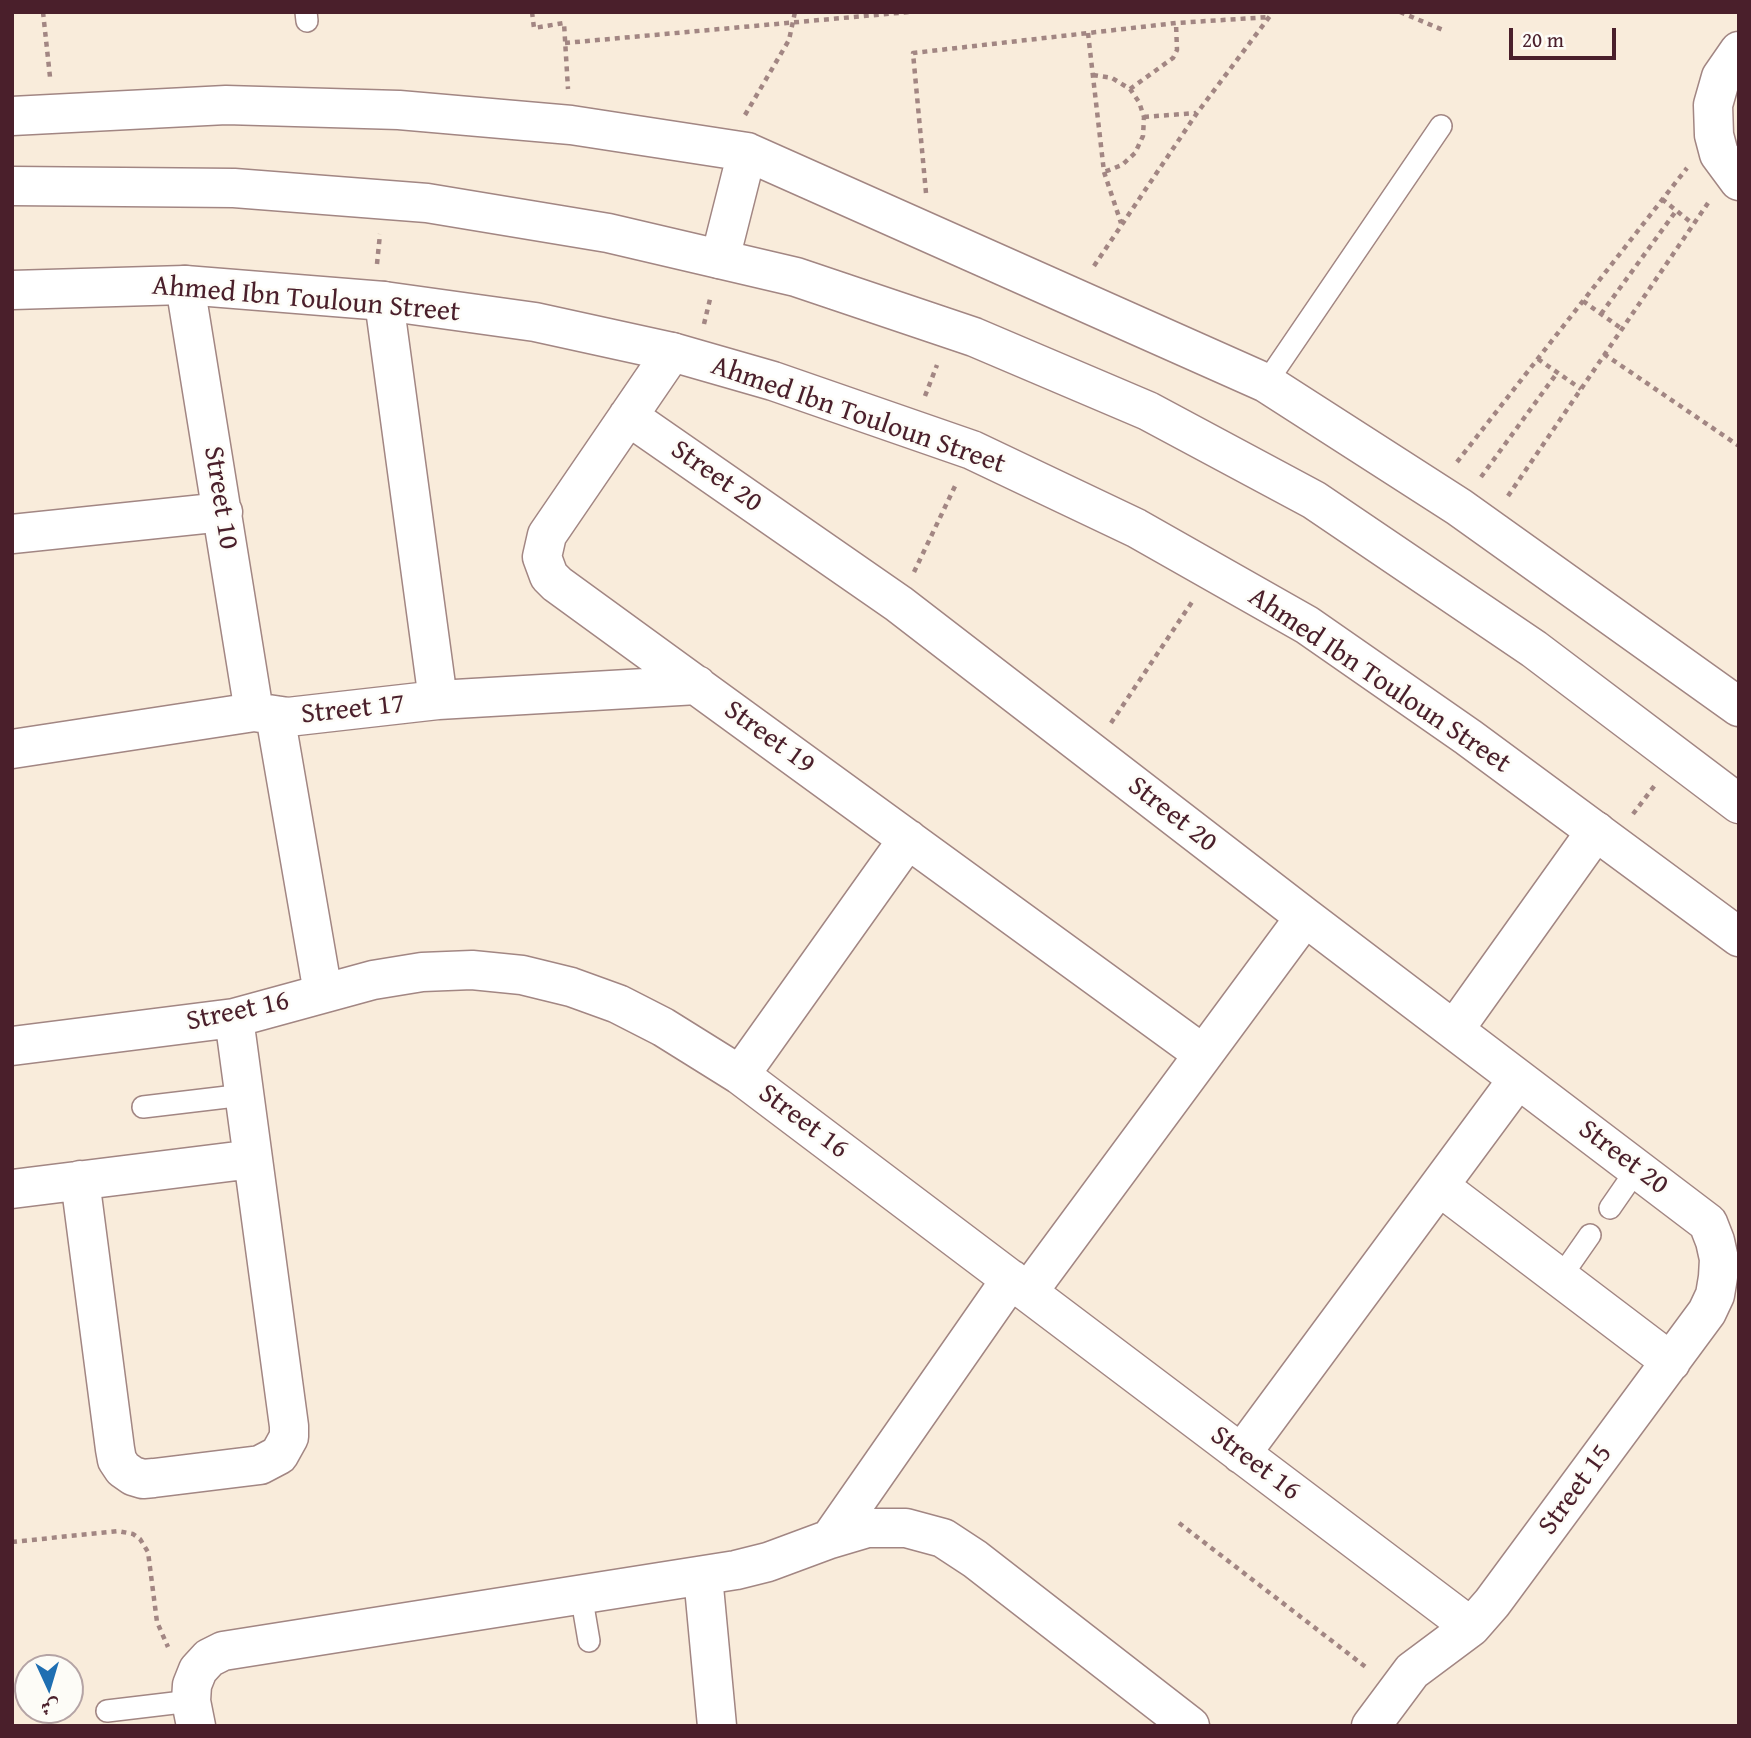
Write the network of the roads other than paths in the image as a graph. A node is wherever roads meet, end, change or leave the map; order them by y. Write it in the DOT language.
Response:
graph roads {
  1 [pos="1739,51"];
  2 [pos="12,116"];
  3 [pos="1441,126"];
  4 [pos="736,150"];
  5 [pos="1734,175"];
  6 [pos="12,186"];
  7 [pos="720,259"];
  8 [pos="185,285"];
  9 [pos="12,290"];
  10 [pos="378,300"];
  11 [pos="684,356"];
  12 [pos="1266,383"];
  13 [pos="628,416"];
  14 [pos="222,512"];
  15 [pos="12,534"];
  16 [pos="697,685"];
  17 [pos="438,700"];
  18 [pos="1739,707"];
  19 [pos="264,713"];
  20 [pos="12,749"];
  21 [pos="1739,804"];
  22 [pos="1604,837"];
  23 [pos="908,839"];
  24 [pos="1305,917"];
  25 [pos="1739,937"];
  26 [pos="323,993"];
  27 [pos="234,1017"];
  28 [pos="1454,1030"];
  29 [pos="12,1046"];
  30 [pos="1203,1054"];
  31 [pos="740,1074"];
  32 [pos="1518,1079"];
  33 [pos="244,1096"];
  34 [pos="142,1107"];
  35 [pos="253,1159"];
  36 [pos="1637,1169"];
  37 [pos="80,1180"];
  38 [pos="1439,1186"];
  39 [pos="12,1189"];
  40 [pos="1610,1208"];
  41 [pos="1708,1223"];
  42 [pos="1590,1235"];
  43 [pos="1560,1278"];
  44 [pos="1019,1286"];
  45 [pos="1671,1362"];
  46 [pos="1241,1454"];
  47 [pos="831,1539"];
  48 [pos="703,1576"];
  49 [pos="581,1594"];
  50 [pos="1471,1627"];
  51 [pos="589,1641"];
  52 [pos="195,1699"];
  53 [pos="107,1711"];
  54 [pos="717,1726"];
  55 [pos="1190,1726"];
  56 [pos="1371,1726"];
  1 -- 5 [label="street"];
  2 -- 4 [label="street"];
  3 -- 12 [label="lane"];
  4 -- 7 [label="street"];
  4 -- 12 [label="street"];
  6 -- 7 [label="street"];
  7 -- 21 [label="street"];
  8 -- 9 [label="street, Ahmed Ibn Touloun Street"];
  8 -- 10 [label="street, Ahmed Ibn Touloun Street"];
  8 -- 14 [label="street, Street 10"];
  10 -- 11 [label="street, Ahmed Ibn Touloun Street"];
  10 -- 17 [label="street"];
  11 -- 13 [label="street, Street 19"];
  11 -- 22 [label="street, Ahmed Ibn Touloun Street"];
  12 -- 18 [label="street"];
  13 -- 16 [label="street, Street 19"];
  13 -- 24 [label="street, Street 20"];
  14 -- 15 [label="street"];
  14 -- 19 [label="street, Street 10"];
  16 -- 17 [label="street, Street 17"];
  16 -- 23 [label="street, Street 19"];
  17 -- 19 [label="street, Street 17"];
  19 -- 20 [label="street, Street 17"];
  19 -- 26 [label="street, Street 10"];
  22 -- 25 [label="street, Ahmed Ibn Touloun Street"];
  22 -- 28 [label="street"];
  23 -- 30 [label="street, Street 19"];
  23 -- 31 [label="street"];
  24 -- 28 [label="street, Street 20"];
  24 -- 30 [label="street"];
  26 -- 27 [label="street, Street 16"];
  26 -- 31 [label="street, Street 16"];
  27 -- 29 [label="street, Street 16"];
  27 -- 33 [label="street"];
  28 -- 32 [label="street, Street 20"];
  30 -- 44 [label="street"];
  31 -- 44 [label="street, Street 16"];
  32 -- 36 [label="street, Street 20"];
  32 -- 38 [label="street"];
  33 -- 34 [label="lane"];
  33 -- 35 [label="street"];
  35 -- 37 [label="street"];
  35 -- 37 [label="street"];
  36 -- 40 [label="lane"];
  36 -- 41 [label="street, Street 20"];
  37 -- 39 [label="street"];
  38 -- 43 [label="street"];
  38 -- 46 [label="street"];
  41 -- 45 [label="street, Street 15"];
  42 -- 43 [label="lane"];
  43 -- 45 [label="street"];
  44 -- 46 [label="street, Street 16"];
  44 -- 47 [label="street"];
  45 -- 50 [label="street, Street 15"];
  46 -- 50 [label="street, Street 16"];
  47 -- 48 [label="street"];
  47 -- 55 [label="street"];
  48 -- 49 [label="street"];
  48 -- 54 [label="street"];
  49 -- 51 [label="lane"];
  49 -- 52 [label="street"];
  50 -- 56 [label="street, Street 15"];
  52 -- 53 [label="lane"];
}
